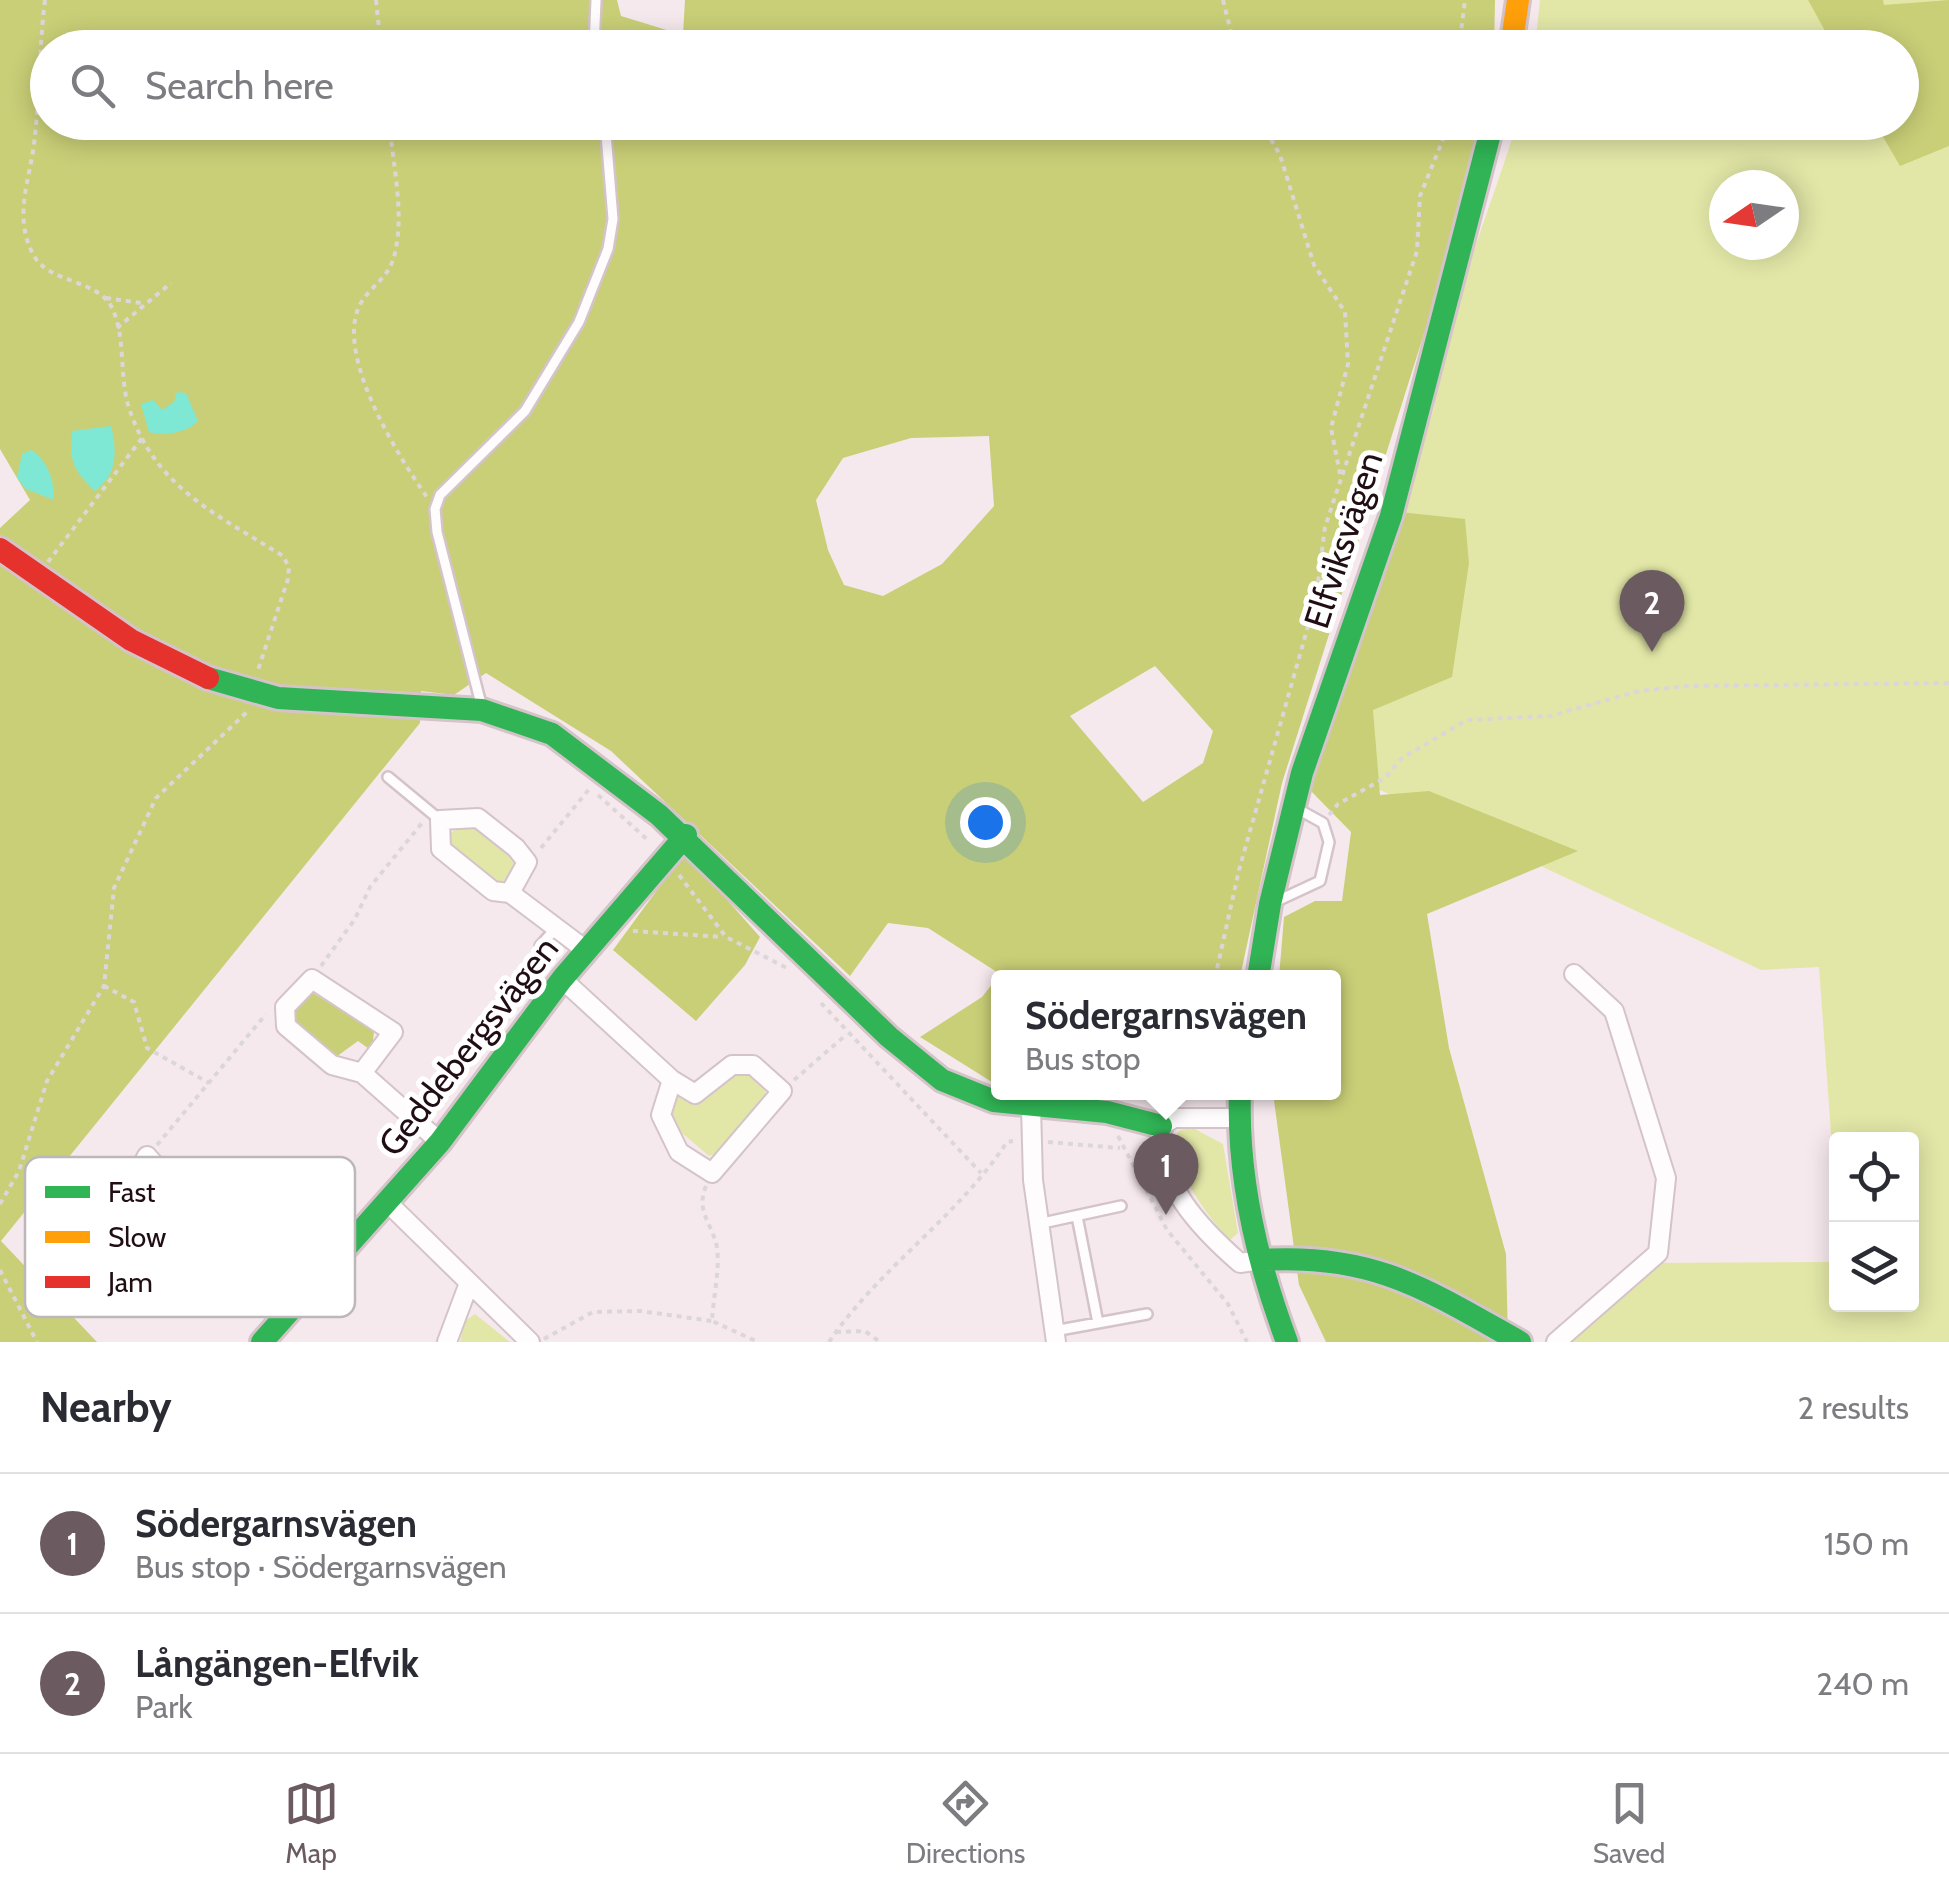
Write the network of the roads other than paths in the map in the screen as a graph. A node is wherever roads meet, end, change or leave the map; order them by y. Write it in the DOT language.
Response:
graph roads {
  1 [pos="596,0"];
  2 [pos="1518,0"];
  3 [pos="595,30"];
  4 [pos="1514,30"];
  5 [pos="606,140"];
  6 [pos="1488,140"];
  7 [pos="0,549"];
  8 [pos="482,711"];
  9 [pos="388,777"];
  10 [pos="1294,807"];
  11 [pos="440,820"];
  12 [pos="686,835"];
  13 [pos="510,893"];
  14 [pos="1270,904"];
  15 [pos="557,926"];
  16 [pos="540,946"];
  17 [pos="587,950"];
  18 [pos="1259,970"];
  19 [pos="1574,974"];
  20 [pos="562,979"];
  21 [pos="362,1073"];
  22 [pos="672,1080"];
  23 [pos="991,1099"];
  24 [pos="995,1100"];
  25 [pos="1239,1100"];
  26 [pos="1031,1107"];
  27 [pos="1238,1118"];
  28 [pos="1161,1126"];
  29 [pos="440,1142"];
  30 [pos="388,1203"];
  31 [pos="1122,1206"];
  32 [pos="1077,1216"];
  33 [pos="1038,1224"];
  34 [pos="355,1238"];
  35 [pos="1261,1260"];
  36 [pos="469,1283"];
  37 [pos="1147,1314"];
  38 [pos="281,1317"];
  39 [pos="1098,1323"];
  40 [pos="1055,1337"];
  41 [pos="262,1342"];
  42 [pos="447,1342"];
  43 [pos="530,1342"];
  44 [pos="1287,1342"];
  45 [pos="1520,1342"];
  46 [pos="1556,1342"];
  1 -- 3 [label="lane"];
  2 -- 4 [label="street"];
  5 -- 8 [label="lane"];
  6 -- 10 [label="street, Elfviksvägen"];
  7 -- 8 [label="street"];
  8 -- 12 [label="street"];
  9 -- 11 [label="lane"];
  10 -- 14 [label="street, Elfviksvägen"];
  10 -- 14 [label="lane"];
  11 -- 13 [label="street"];
  11 -- 13 [label="street"];
  12 -- 17 [label="street, Geddebergsvägen"];
  12 -- 23 [label="street"];
  13 -- 15 [label="street"];
  14 -- 18 [label="street, Elfviksvägen"];
  15 -- 16 [label="lane"];
  15 -- 17 [label="street"];
  17 -- 20 [label="street, Geddebergsvägen"];
  19 -- 46 [label="street"];
  20 -- 22 [label="street"];
  20 -- 29 [label="street, Geddebergsvägen"];
  21 -- 21 [label="street"];
  21 -- 29 [label="street"];
  22 -- 22 [label="street"];
  24 -- 26 [label="street"];
  25 -- 27 [label="street"];
  26 -- 28 [label="street"];
  26 -- 33 [label="street"];
  27 -- 28 [label="street"];
  27 -- 35 [label="street"];
  28 -- 35 [label="street"];
  29 -- 30 [label="street, Geddebergsvägen"];
  30 -- 34 [label="street, Geddebergsvägen"];
  30 -- 36 [label="street"];
  31 -- 32 [label="lane"];
  32 -- 33 [label="lane"];
  32 -- 39 [label="lane"];
  33 -- 40 [label="street"];
  35 -- 44 [label="street"];
  35 -- 45 [label="street"];
  36 -- 42 [label="street"];
  36 -- 43 [label="street"];
  37 -- 39 [label="lane"];
  38 -- 41 [label="street, Geddebergsvägen"];
  39 -- 40 [label="lane"];
}
